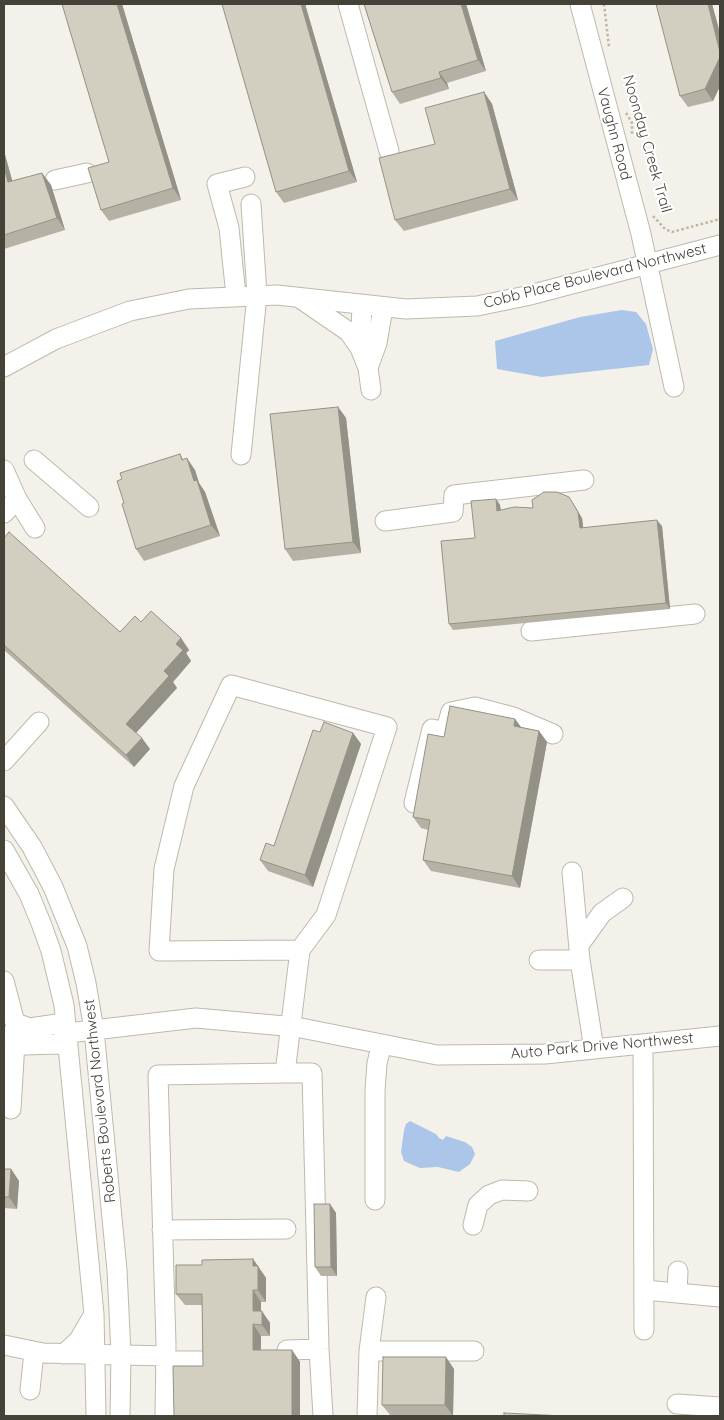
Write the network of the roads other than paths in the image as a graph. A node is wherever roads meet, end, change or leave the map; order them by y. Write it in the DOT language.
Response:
graph roads {
  1 [pos="348,4"];
  2 [pos="580,4"];
  3 [pos="388,151"];
  4 [pos="87,173"];
  5 [pos="245,177"];
  6 [pos="55,180"];
  7 [pos="252,204"];
  8 [pos="230,228"];
  9 [pos="254,229"];
  10 [pos="720,245"];
  11 [pos="646,265"];
  12 [pos="257,295"];
  13 [pos="236,296"];
  14 [pos="295,296"];
  15 [pos="362,306"];
  16 [pos="383,308"];
  17 [pos="360,348"];
  18 [pos="4,366"];
  19 [pos="368,368"];
  20 [pos="674,387"];
  21 [pos="371,390"];
  22 [pos="241,455"];
  23 [pos="4,470"];
  24 [pos="584,480"];
  25 [pos="10,506"];
  26 [pos="89,507"];
  27 [pos="385,520"];
  28 [pos="35,528"];
  29 [pos="695,614"];
  30 [pos="531,631"];
  31 [pos="39,722"];
  32 [pos="553,734"];
  33 [pos="4,761"];
  34 [pos="414,803"];
  35 [pos="4,806"];
  36 [pos="4,850"];
  37 [pos="572,872"];
  38 [pos="623,898"];
  39 [pos="300,950"];
  40 [pos="580,952"];
  41 [pos="539,960"];
  42 [pos="4,981"];
  43 [pos="290,1026"];
  44 [pos="94,1030"];
  45 [pos="68,1032"];
  46 [pos="13,1034"];
  47 [pos="720,1036"];
  48 [pos="382,1044"];
  49 [pos="643,1045"];
  50 [pos="594,1049"];
  51 [pos="285,1073"];
  52 [pos="11,1109"];
  53 [pos="528,1191"];
  54 [pos="375,1200"];
  55 [pos="473,1225"];
  56 [pos="286,1229"];
  57 [pos="162,1230"];
  58 [pos="678,1272"];
  59 [pos="644,1290"];
  60 [pos="677,1293"];
  61 [pos="376,1297"];
  62 [pos="720,1297"];
  63 [pos="94,1314"];
  64 [pos="644,1330"];
  65 [pos="4,1345"];
  66 [pos="319,1349"];
  67 [pos="287,1350"];
  68 [pos="369,1350"];
  69 [pos="474,1351"];
  70 [pos="34,1352"];
  71 [pos="64,1354"];
  72 [pos="96,1354"];
  73 [pos="121,1354"];
  74 [pos="166,1359"];
  75 [pos="203,1361"];
  76 [pos="30,1390"];
  77 [pos="677,1404"];
  78 [pos="720,1407"];
  79 [pos="96,1416"];
  80 [pos="120,1416"];
  81 [pos="165,1416"];
  82 [pos="324,1416"];
  83 [pos="367,1416"];
  1 -- 3 [label="street"];
  2 -- 11 [label="street, Vaughn Road"];
  4 -- 6 [label="street"];
  5 -- 8 [label="street"];
  7 -- 9 [label="street"];
  8 -- 9 [label="street"];
  8 -- 13 [label="street"];
  9 -- 12 [label="street"];
  10 -- 11 [label="street, Cobb Place Boulevard Northwest"];
  11 -- 16 [label="street, Cobb Place Boulevard Northwest"];
  11 -- 20 [label="street, Vaughn Road"];
  12 -- 13 [label="street, Cobb Place Boulevard Northwest"];
  12 -- 14 [label="street, Cobb Place Boulevard Northwest"];
  12 -- 22 [label="street"];
  13 -- 18 [label="street, Cobb Place Boulevard Northwest"];
  14 -- 15 [label="street, Cobb Place Boulevard Northwest"];
  14 -- 17 [label="street"];
  15 -- 16 [label="street, Cobb Place Boulevard Northwest"];
  15 -- 17 [label="street"];
  16 -- 19 [label="street"];
  17 -- 19 [label="street"];
  19 -- 21 [label="street"];
  23 -- 25 [label="street"];
  23 -- 26 [label="street"];
  24 -- 27 [label="street"];
  25 -- 28 [label="street"];
  29 -- 30 [label="street"];
  31 -- 33 [label="street"];
  32 -- 34 [label="street"];
  35 -- 44 [label="street, Roberts Boulevard Northwest"];
  36 -- 45 [label="street, Roberts Boulevard Northwest"];
  37 -- 40 [label="street"];
  38 -- 40 [label="street"];
  39 -- 39 [label="street"];
  39 -- 43 [label="street"];
  40 -- 41 [label="street"];
  40 -- 50 [label="street"];
  42 -- 46 [label="street"];
  43 -- 44 [label="street, Auto Park Drive Northwest"];
  43 -- 48 [label="street, Auto Park Drive Northwest"];
  43 -- 51 [label="street"];
  44 -- 45 [label="street, Auto Park Drive Northwest"];
  44 -- 73 [label="street, Roberts Boulevard Northwest"];
  45 -- 46 [label="street"];
  45 -- 63 [label="street, Roberts Boulevard Northwest"];
  46 -- 52 [label="street"];
  47 -- 49 [label="street, Auto Park Drive Northwest"];
  48 -- 50 [label="street, Auto Park Drive Northwest"];
  48 -- 54 [label="street"];
  49 -- 50 [label="street, Auto Park Drive Northwest"];
  49 -- 59 [label="street"];
  51 -- 57 [label="street"];
  51 -- 66 [label="street"];
  53 -- 55 [label="street"];
  56 -- 57 [label="street"];
  57 -- 74 [label="street"];
  58 -- 60 [label="street"];
  59 -- 60 [label="street"];
  59 -- 64 [label="street"];
  60 -- 62 [label="street"];
  61 -- 68 [label="street"];
  63 -- 71 [label="street"];
  63 -- 72 [label="street, Roberts Boulevard Northwest"];
  65 -- 70 [label="street"];
  66 -- 67 [label="street"];
  66 -- 82 [label="street"];
  68 -- 69 [label="street"];
  68 -- 83 [label="street"];
  70 -- 71 [label="street"];
  70 -- 76 [label="street"];
  71 -- 72 [label="street"];
  72 -- 73 [label="street"];
  72 -- 79 [label="street, Roberts Boulevard Northwest"];
  73 -- 74 [label="street"];
  73 -- 80 [label="street, Roberts Boulevard Northwest"];
  74 -- 75 [label="street"];
  74 -- 81 [label="street"];
  77 -- 78 [label="street"];
}
